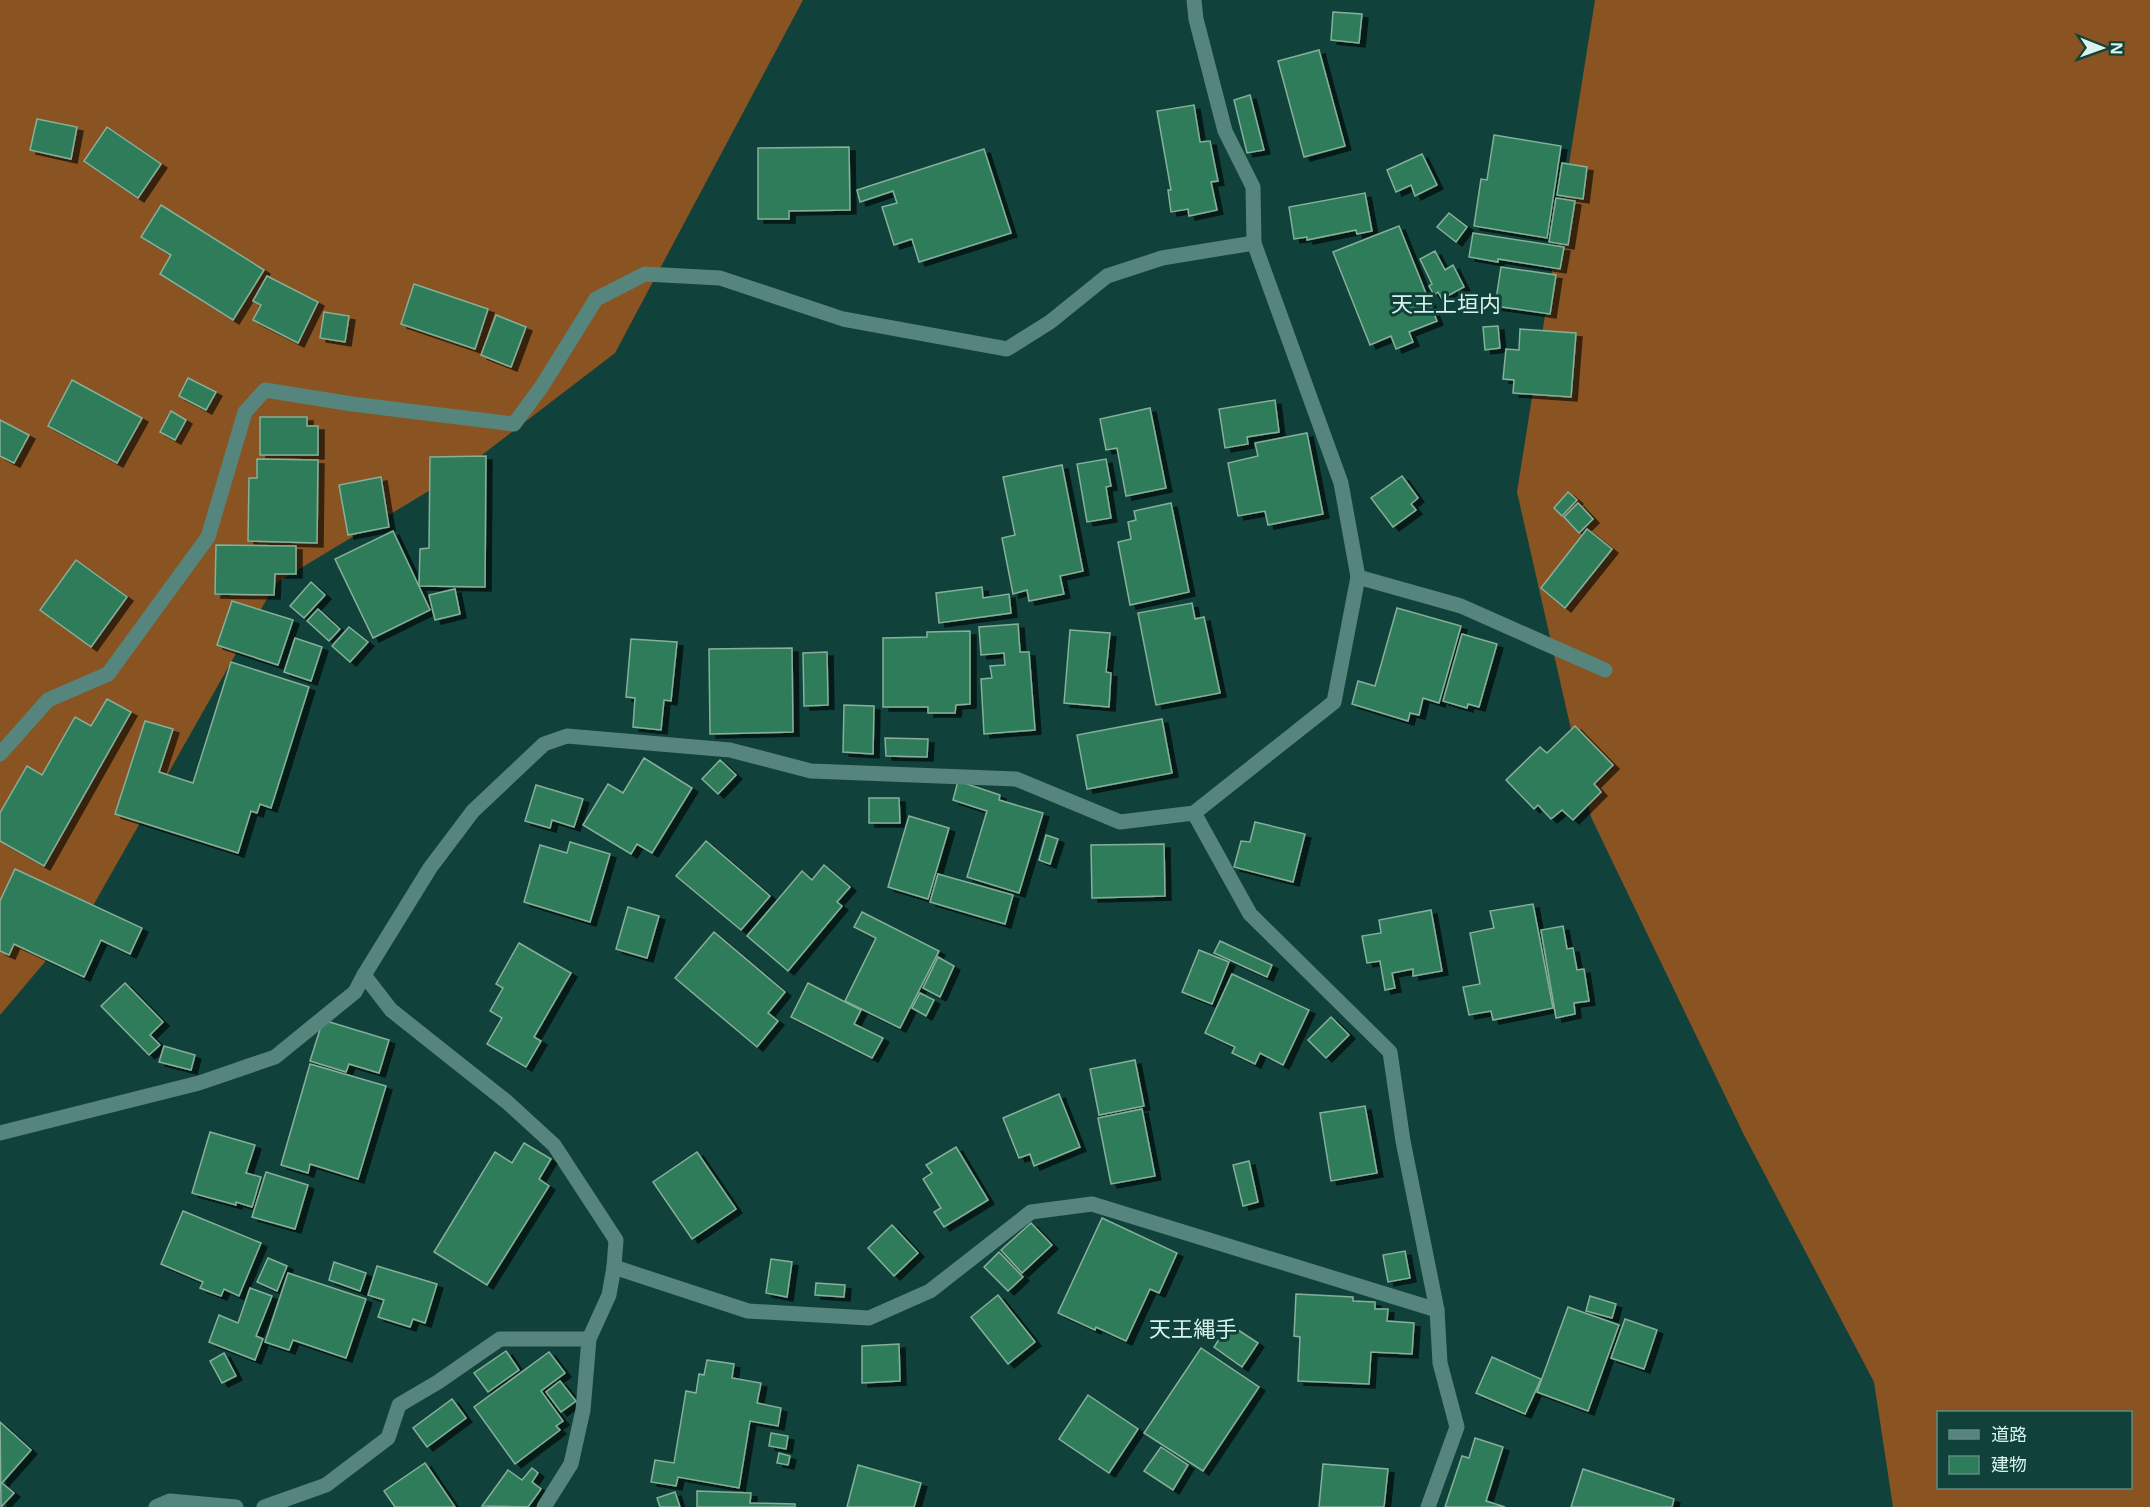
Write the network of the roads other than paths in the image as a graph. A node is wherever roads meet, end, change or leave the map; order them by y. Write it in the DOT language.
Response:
graph roads {
  1 [pos="1194,0"];
  2 [pos="1254,243"];
  3 [pos="1358,577"];
  4 [pos="1605,670"];
  5 [pos="0,754"];
  6 [pos="1194,813"];
  7 [pos="364,975"];
  8 [pos="0,1133"];
  9 [pos="614,1267"];
  10 [pos="1437,1310"];
  11 [pos="588,1339"];
  12 [pos="156,1507"];
  13 [pos="236,1507"];
  14 [pos="264,1507"];
  15 [pos="544,1507"];
  16 [pos="1428,1507"];
  1 -- 2 [label="street"];
  2 -- 3 [label="street"];
  2 -- 5 [label="street"];
  3 -- 4 [label="street"];
  3 -- 6 [label="street"];
  6 -- 7 [label="street"];
  6 -- 10 [label="street"];
  7 -- 8 [label="street"];
  7 -- 9 [label="street"];
  9 -- 10 [label="street"];
  9 -- 11 [label="street"];
  10 -- 16 [label="street"];
  11 -- 14 [label="street"];
  11 -- 15 [label="street"];
  12 -- 13 [label="street"];
}
